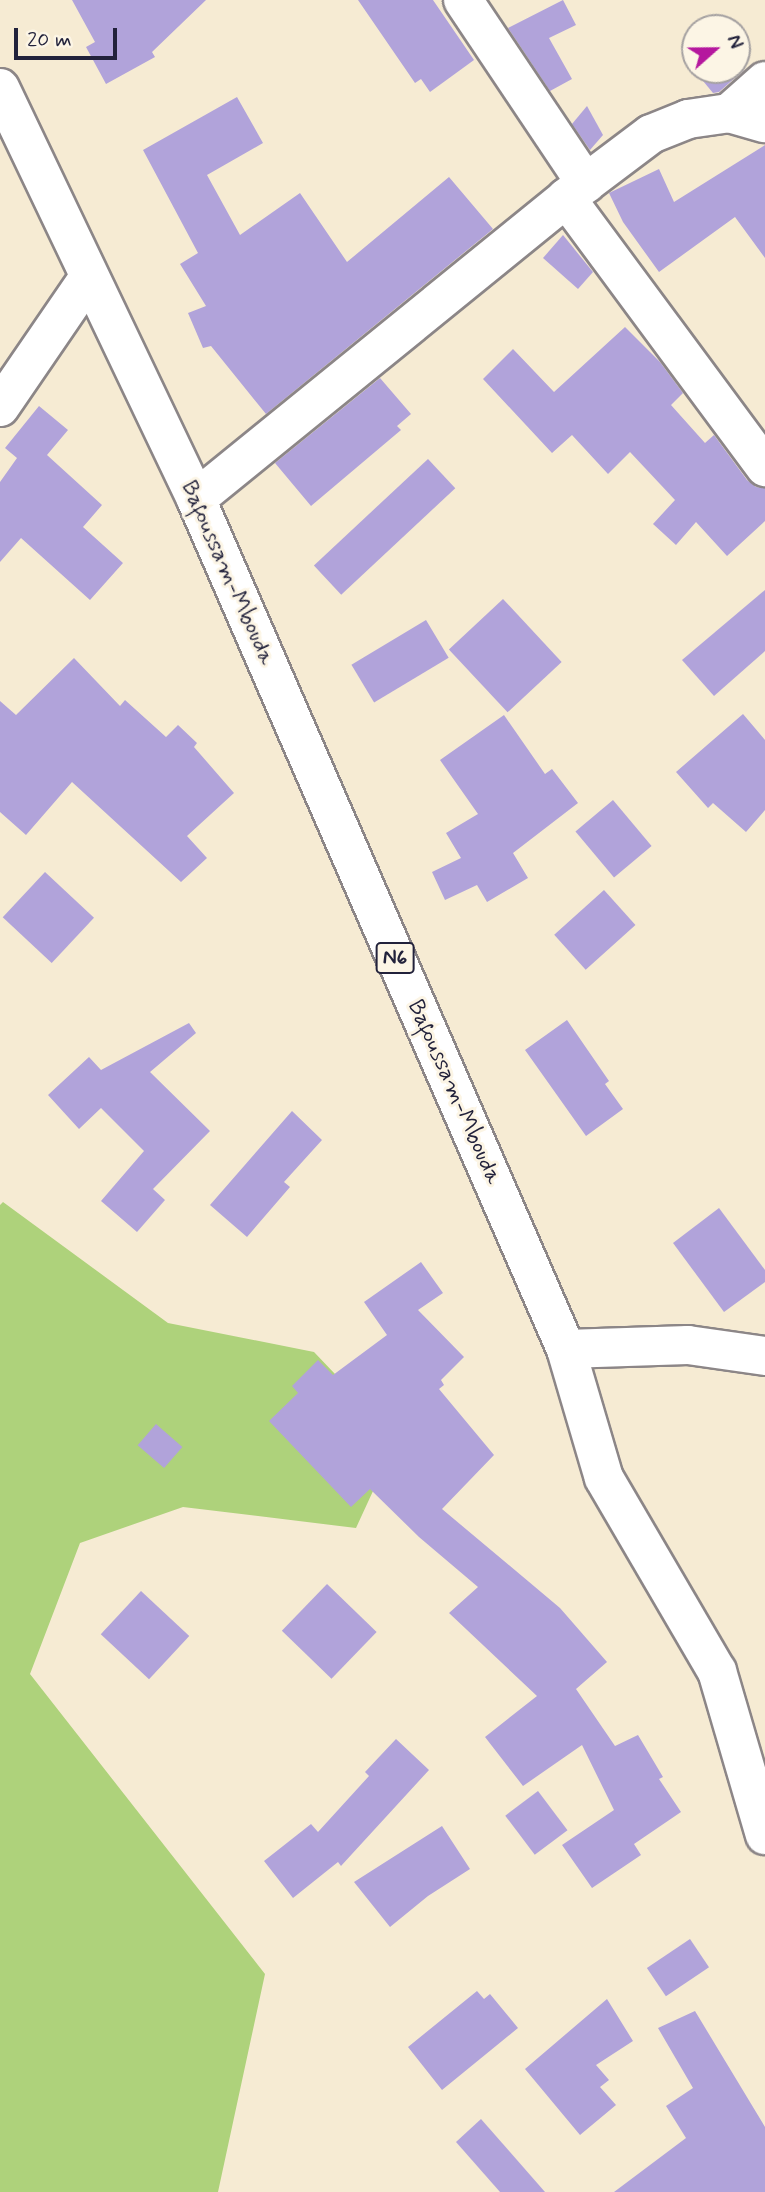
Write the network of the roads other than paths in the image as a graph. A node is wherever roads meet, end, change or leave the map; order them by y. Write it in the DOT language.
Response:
graph roads {
  1 [pos="463,0"];
  2 [pos="765,80"];
  3 [pos="0,88"];
  4 [pos="729,113"];
  5 [pos="765,123"];
  6 [pos="576,191"];
  7 [pos="89,277"];
  8 [pos="0,407"];
  9 [pos="765,467"];
  10 [pos="196,499"];
  11 [pos="566,1349"];
  12 [pos="765,1356"];
  13 [pos="765,1835"];
  1 -- 6 [label="main road"];
  2 -- 4 [label="main road"];
  3 -- 7 [label="main road, Bafoussam-Mbouda / N6"];
  4 -- 5 [label="main road"];
  4 -- 6 [label="main road"];
  6 -- 9 [label="main road"];
  6 -- 10 [label="main road"];
  7 -- 8 [label="main road"];
  7 -- 10 [label="main road, Bafoussam-Mbouda / N6"];
  10 -- 11 [label="main road, Bafoussam-Mbouda / N6"];
  11 -- 12 [label="main road"];
  11 -- 13 [label="main road, Bafoussam-Mbouda / N6"];
}
